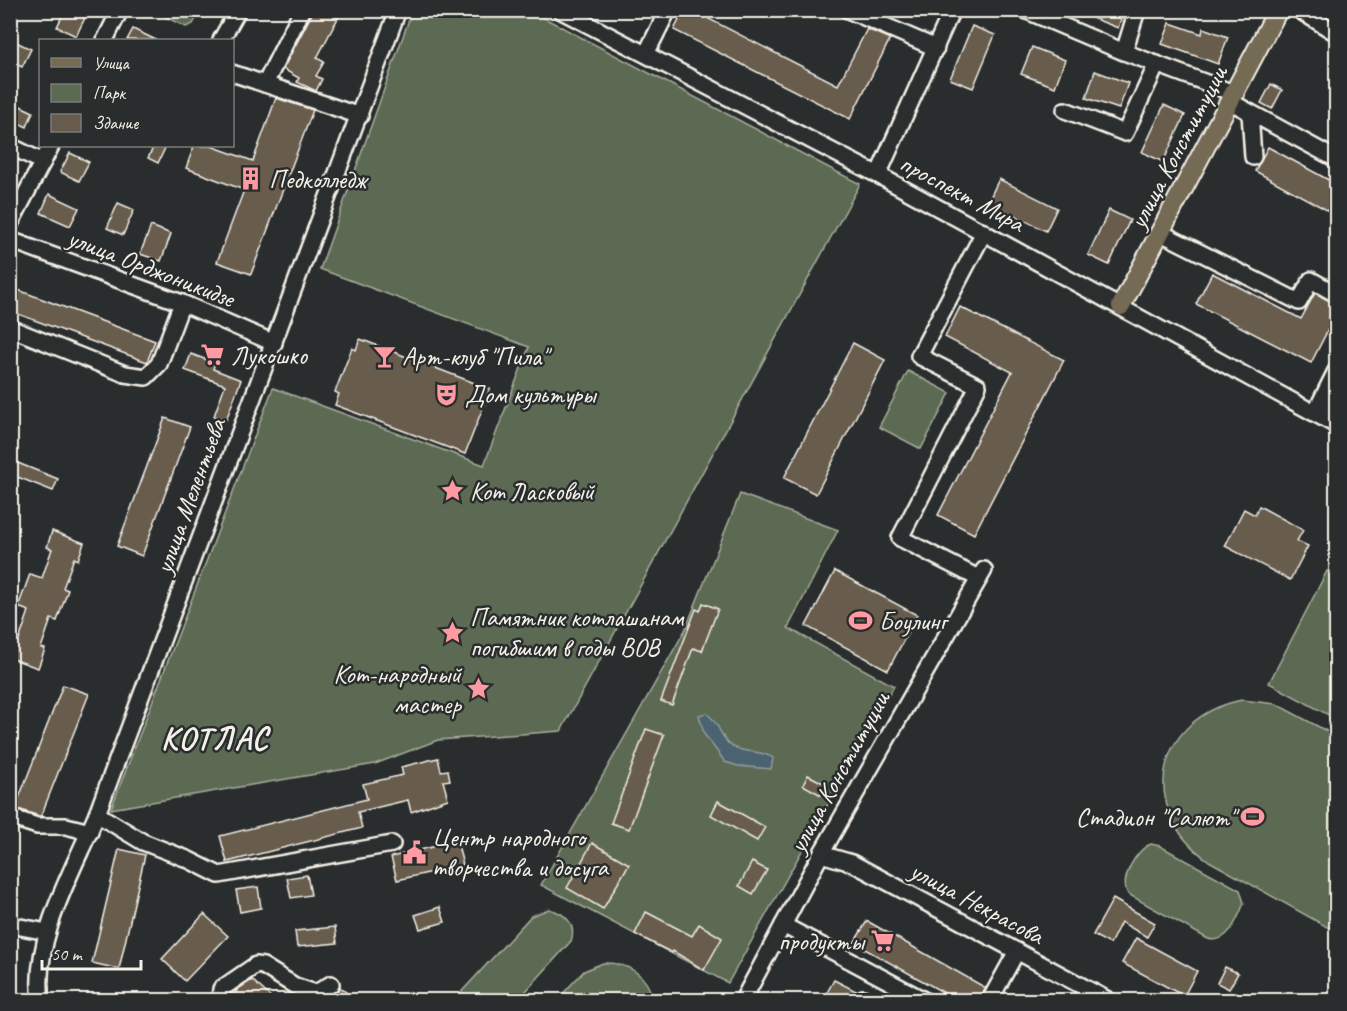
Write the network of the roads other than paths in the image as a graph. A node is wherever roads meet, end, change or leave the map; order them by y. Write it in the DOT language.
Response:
graph roads {
  1 [pos="120,10"];
  2 [pos="238,10"];
  3 [pos="302,10"];
  4 [pos="398,10"];
  5 [pos="560,10"];
  6 [pos="668,10"];
  7 [pos="848,10"];
  8 [pos="952,10"];
  9 [pos="1024,10"];
  10 [pos="1137,10"];
  11 [pos="1299,10"];
  12 [pos="1271,14"];
  13 [pos="1336,33"];
  14 [pos="106,39"];
  15 [pos="222,39"];
  16 [pos="936,48"];
  17 [pos="1124,52"];
  18 [pos="646,54"];
  19 [pos="1157,64"];
  20 [pos="234,74"];
  21 [pos="265,84"];
  22 [pos="1233,98"];
  23 [pos="1065,110"];
  24 [pos="1250,113"];
  25 [pos="360,116"];
  26 [pos="10,146"];
  27 [pos="50,147"];
  28 [pos="1252,157"];
  29 [pos="1336,159"];
  30 [pos="43,162"];
  31 [pos="878,175"];
  32 [pos="10,224"];
  33 [pos="984,232"];
  34 [pos="1161,233"];
  35 [pos="10,240"];
  36 [pos="1336,294"];
  37 [pos="182,303"];
  38 [pos="1121,306"];
  39 [pos="10,328"];
  40 [pos="274,343"];
  41 [pos="1336,371"];
  42 [pos="1336,396"];
  43 [pos="1325,419"];
  44 [pos="97,814"];
  45 [pos="10,817"];
  46 [pos="90,832"];
  47 [pos="392,844"];
  48 [pos="821,854"];
  49 [pos="10,925"];
  50 [pos="783,925"];
  51 [pos="47,932"];
  52 [pos="1017,951"];
  53 [pos="331,984"];
  54 [pos="41,1000"];
  55 [pos="220,1000"];
  56 [pos="742,1000"];
  57 [pos="924,1000"];
  58 [pos="990,1000"];
  59 [pos="1107,1000"];
  1 -- 14 [label="street"];
  2 -- 15 [label="street"];
  3 -- 21 [label="street"];
  4 -- 25 [label="street, улица Мелентьева"];
  5 -- 18 [label="street, проспект Мира"];
  6 -- 18 [label="street"];
  7 -- 16 [label="street"];
  8 -- 16 [label="street"];
  9 -- 17 [label="street"];
  10 -- 17 [label="street"];
  11 -- 13 [label="street"];
  12 -- 22 [label="main road, улица Конституции"];
  16 -- 31 [label="street"];
  17 -- 19 [label="street"];
  18 -- 31 [label="street, проспект Мира"];
  19 -- 22 [label="street"];
  19 -- 23 [label="street"];
  20 -- 21 [label="street"];
  21 -- 25 [label="street"];
  22 -- 24 [label="street"];
  22 -- 34 [label="main road, улица Конституции"];
  24 -- 28 [label="street"];
  24 -- 29 [label="street"];
  25 -- 40 [label="street, улица Мелентьева"];
  26 -- 30 [label="street"];
  27 -- 30 [label="street"];
  30 -- 32 [label="street"];
  31 -- 33 [label="street, проспект Мира"];
  33 -- 38 [label="street, проспект Мира"];
  33 -- 48 [label="street, улица Конституции"];
  34 -- 36 [label="street"];
  34 -- 38 [label="main road, улица Конституции"];
  35 -- 37 [label="street, улица Орджоникидзе"];
  37 -- 39 [label="street"];
  37 -- 40 [label="street, улица Орджоникидзе"];
  38 -- 43 [label="street, проспект Мира"];
  40 -- 44 [label="street, улица Мелентьева"];
  41 -- 43 [label="street"];
  42 -- 43 [label="street"];
  44 -- 46 [label="street, улица Мелентьева"];
  44 -- 47 [label="street"];
  45 -- 46 [label="street"];
  46 -- 51 [label="street, улица Мелентьева"];
  48 -- 50 [label="street, улица Конституции"];
  48 -- 52 [label="street, улица Некрасова"];
  49 -- 51 [label="street"];
  50 -- 56 [label="street, улица Конституции"];
  50 -- 57 [label="street"];
  51 -- 54 [label="street, улица Мелентьева"];
  52 -- 58 [label="street"];
  52 -- 59 [label="street, улица Некрасова"];
  53 -- 55 [label="street"];
}
